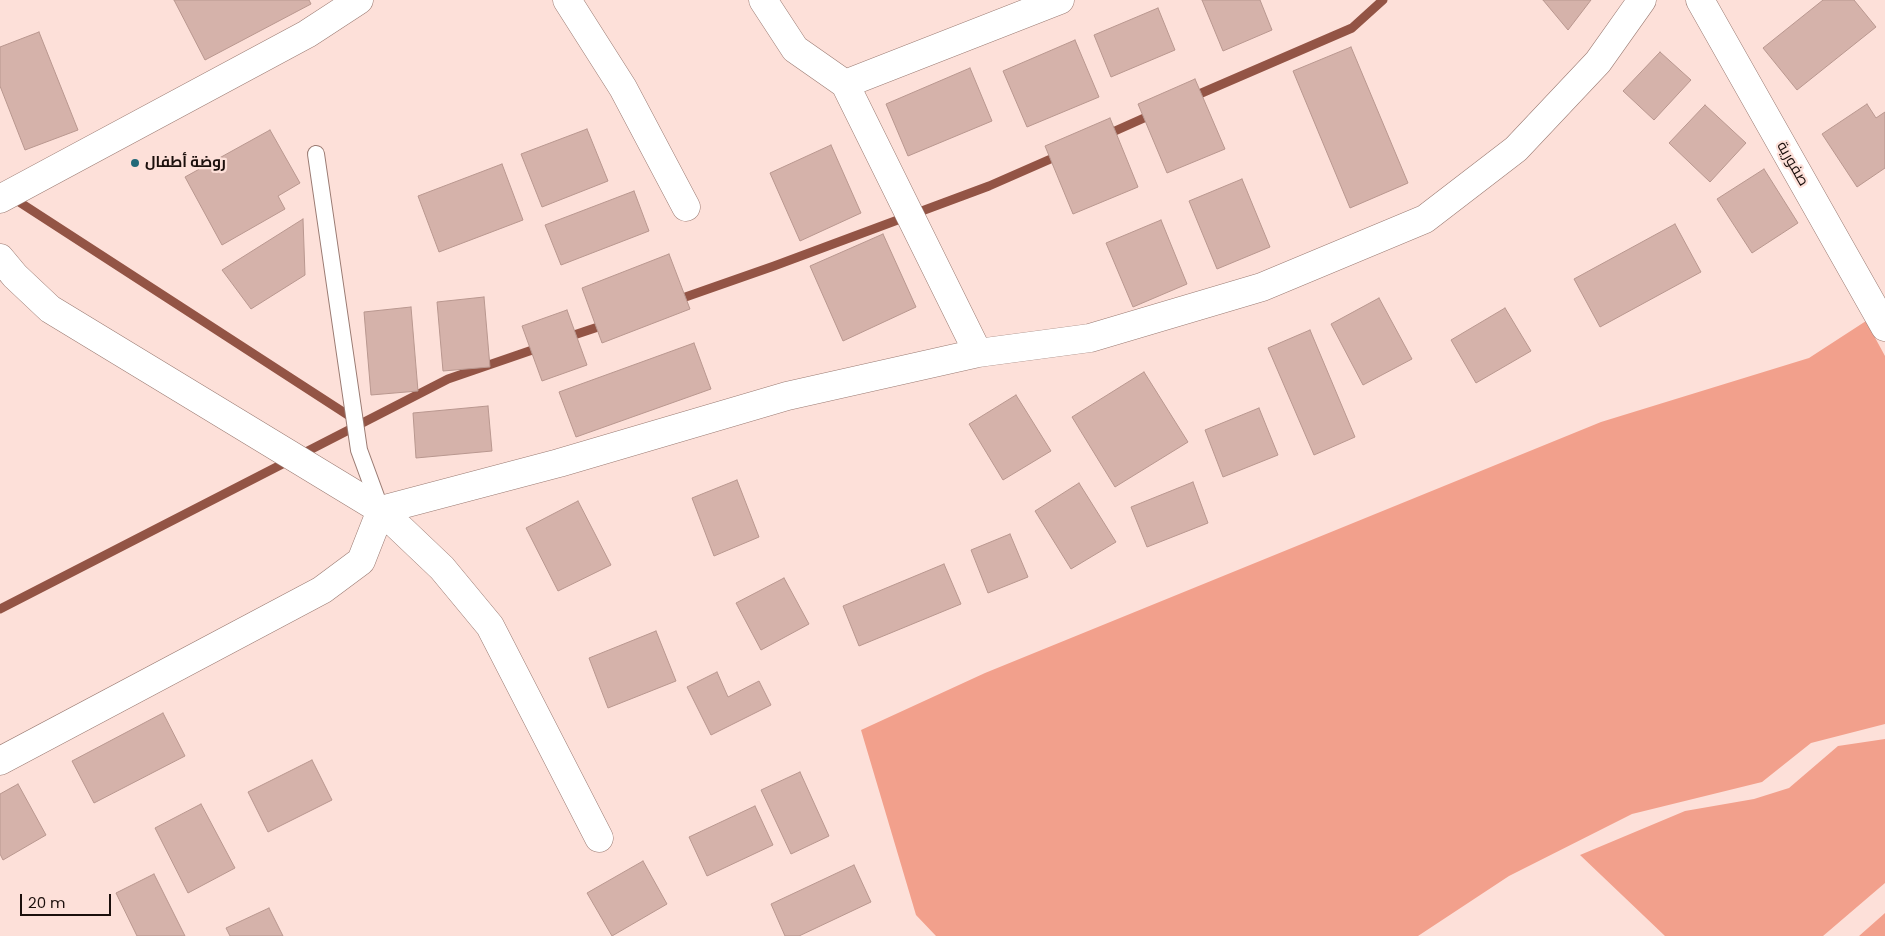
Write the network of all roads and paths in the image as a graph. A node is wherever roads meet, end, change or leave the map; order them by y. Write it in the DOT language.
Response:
graph roads {
  1 [pos="359,0"];
  2 [pos="567,0"];
  3 [pos="763,0"];
  4 [pos="1060,0"];
  5 [pos="1642,0"];
  6 [pos="1700,0"];
  7 [pos="845,84"];
  8 [pos="316,154"];
  9 [pos="0,199"];
  10 [pos="686,207"];
  11 [pos="0,258"];
  12 [pos="1885,327"];
  13 [pos="978,353"];
  14 [pos="381,510"];
  15 [pos="0,761"];
  16 [pos="599,838"];
  1 -- 9 [label="street"];
  2 -- 10 [label="street"];
  3 -- 7 [label="street"];
  4 -- 7 [label="street"];
  5 -- 13 [label="street"];
  6 -- 12 [label="street, صفورية"];
  7 -- 13 [label="street"];
  8 -- 14 [label="lane"];
  11 -- 14 [label="street"];
  13 -- 14 [label="street"];
  14 -- 15 [label="street"];
  14 -- 16 [label="street"];
}
